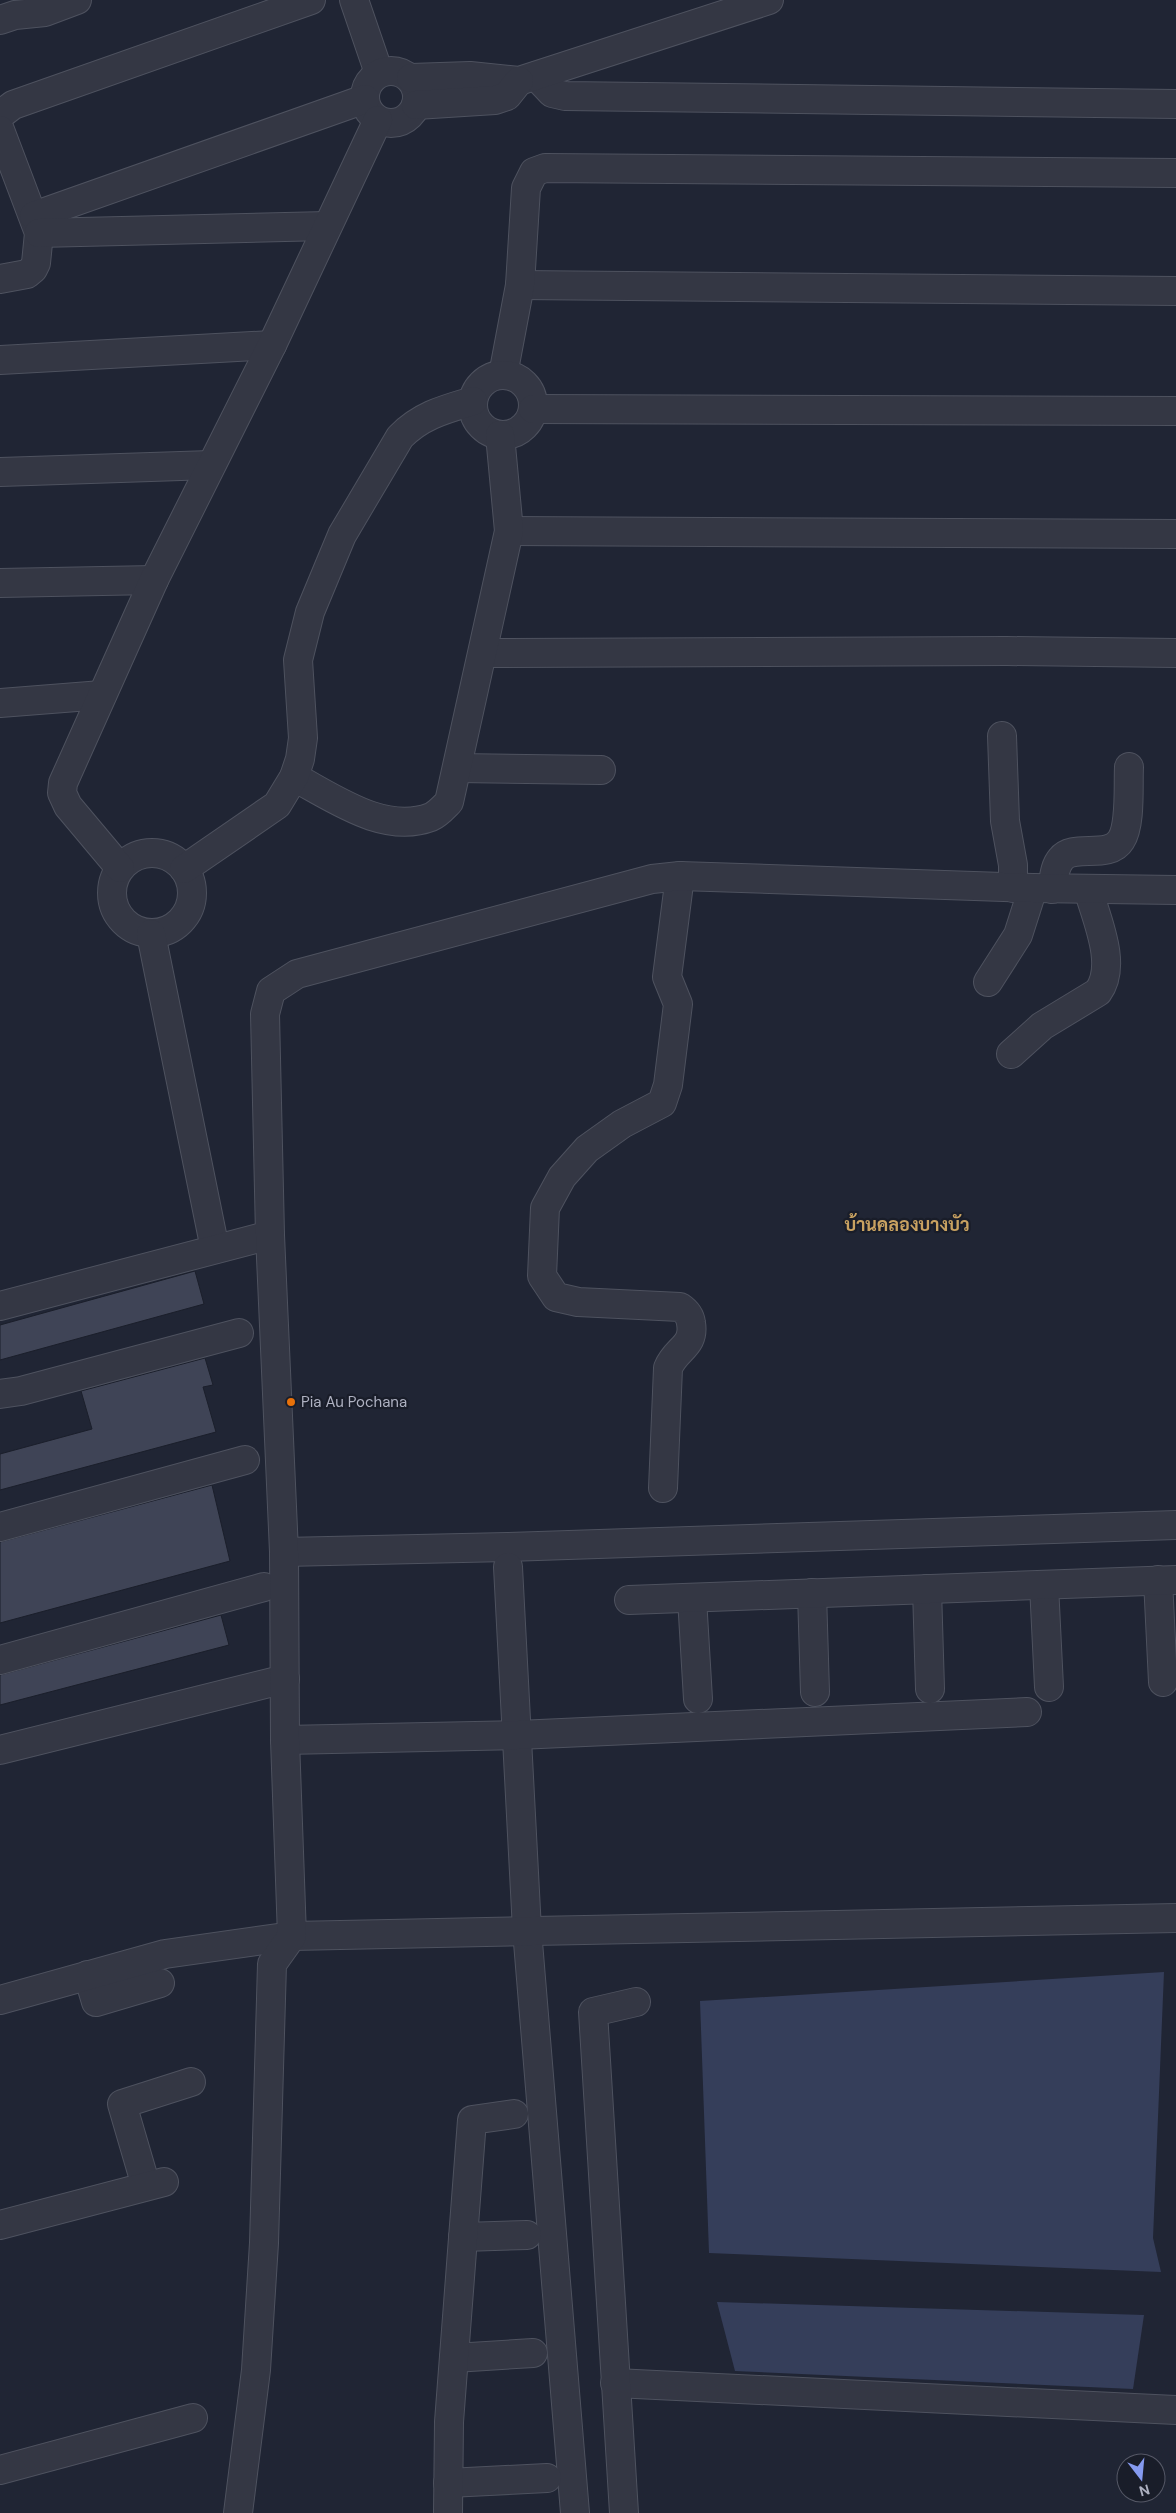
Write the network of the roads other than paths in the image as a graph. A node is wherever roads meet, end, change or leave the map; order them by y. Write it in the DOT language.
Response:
graph roads {
  1 [pos="77,0"];
  2 [pos="311,0"];
  3 [pos="354,0"];
  4 [pos="769,0"];
  5 [pos="15,12"];
  6 [pos="380,73"];
  7 [pos="411,78"];
  8 [pos="528,79"];
  9 [pos="1176,104"];
  10 [pos="416,105"];
  11 [pos="371,109"];
  12 [pos="0,115"];
  13 [pos="0,130"];
  14 [pos="1176,173"];
  15 [pos="36,225"];
  16 [pos="327,226"];
  17 [pos="0,280"];
  18 [pos="520,285"];
  19 [pos="1176,291"];
  20 [pos="272,345"];
  21 [pos="0,360"];
  22 [pos="504,375"];
  23 [pos="473,401"];
  24 [pos="533,409"];
  25 [pos="1176,411"];
  26 [pos="500,435"];
  27 [pos="211,464"];
  28 [pos="0,472"];
  29 [pos="509,531"];
  30 [pos="1176,534"];
  31 [pos="154,580"];
  32 [pos="0,583"];
  33 [pos="483,653"];
  34 [pos="1176,653"];
  35 [pos="102,695"];
  36 [pos="0,704"];
  37 [pos="1002,736"];
  38 [pos="1129,767"];
  39 [pos="458,768"];
  40 [pos="601,770"];
  41 [pos="294,777"];
  42 [pos="120,868"];
  43 [pos="184,869"];
  44 [pos="680,876"];
  45 [pos="1033,888"];
  46 [pos="1088,889"];
  47 [pos="1176,890"];
  48 [pos="151,934"];
  49 [pos="988,982"];
  50 [pos="1011,1054"];
  51 [pos="270,1235"];
  52 [pos="215,1250"];
  53 [pos="0,1306"];
  54 [pos="239,1333"];
  55 [pos="0,1394"];
  56 [pos="244,1460"];
  57 [pos="663,1488"];
  58 [pos="1176,1525"];
  59 [pos="0,1527"];
  60 [pos="284,1552"];
  61 [pos="508,1567"];
  62 [pos="1167,1580"];
  63 [pos="1044,1585"];
  64 [pos="264,1587"];
  65 [pos="927,1589"];
  66 [pos="812,1593"];
  67 [pos="692,1598"];
  68 [pos="629,1600"];
  69 [pos="0,1660"];
  70 [pos="285,1679"];
  71 [pos="1163,1682"];
  72 [pos="1049,1687"];
  73 [pos="930,1689"];
  74 [pos="815,1692"];
  75 [pos="698,1699"];
  76 [pos="1027,1712"];
  77 [pos="518,1735"];
  78 [pos="285,1740"];
  79 [pos="0,1750"];
  80 [pos="1176,1918"];
  81 [pos="528,1930"];
  82 [pos="292,1936"];
  83 [pos="88,1975"];
  84 [pos="160,1983"];
  85 [pos="0,2000"];
  86 [pos="636,2002"];
  87 [pos="191,2082"];
  88 [pos="514,2114"];
  89 [pos="0,2225"];
  90 [pos="527,2235"];
  91 [pos="463,2237"];
  92 [pos="533,2353"];
  93 [pos="454,2358"];
  94 [pos="616,2383"];
  95 [pos="1176,2410"];
  96 [pos="193,2418"];
  97 [pos="0,2470"];
  98 [pos="547,2478"];
  99 [pos="448,2483"];
  100 [pos="238,2513"];
  101 [pos="448,2513"];
  102 [pos="575,2513"];
  103 [pos="624,2513"];
  1 -- 5 [label="street"];
  2 -- 12 [label="street"];
  3 -- 6 [label="street"];
  4 -- 8 [label="street"];
  6 -- 7 [label="street"];
  6 -- 11 [label="street"];
  7 -- 8 [label="street"];
  7 -- 10 [label="street"];
  8 -- 9 [label="street"];
  8 -- 10 [label="street"];
  10 -- 11 [label="street"];
  11 -- 15 [label="street"];
  11 -- 16 [label="street"];
  13 -- 15 [label="street"];
  14 -- 18 [label="street"];
  15 -- 16 [label="street"];
  15 -- 17 [label="street"];
  16 -- 20 [label="street"];
  18 -- 19 [label="street"];
  18 -- 22 [label="street"];
  20 -- 21 [label="street"];
  20 -- 27 [label="street"];
  22 -- 23 [label="street"];
  22 -- 24 [label="street"];
  23 -- 26 [label="street"];
  23 -- 41 [label="street"];
  24 -- 25 [label="street"];
  24 -- 26 [label="street"];
  26 -- 29 [label="street"];
  27 -- 28 [label="street"];
  27 -- 31 [label="street"];
  29 -- 30 [label="street"];
  29 -- 33 [label="street"];
  31 -- 32 [label="street"];
  31 -- 35 [label="street"];
  33 -- 34 [label="street"];
  33 -- 39 [label="street"];
  35 -- 36 [label="street"];
  35 -- 42 [label="street"];
  37 -- 45 [label="street"];
  38 -- 45 [label="street"];
  39 -- 40 [label="street"];
  39 -- 41 [label="street"];
  41 -- 43 [label="street"];
  42 -- 43 [label="street"];
  42 -- 48 [label="street"];
  43 -- 48 [label="street"];
  44 -- 45 [label="street"];
  44 -- 51 [label="street"];
  44 -- 57 [label="street"];
  45 -- 46 [label="street"];
  45 -- 49 [label="street"];
  46 -- 47 [label="street"];
  46 -- 50 [label="street"];
  48 -- 52 [label="street"];
  51 -- 52 [label="street"];
  51 -- 60 [label="street"];
  52 -- 53 [label="street"];
  54 -- 55 [label="street"];
  56 -- 59 [label="street"];
  58 -- 60 [label="street"];
  60 -- 70 [label="street"];
  61 -- 77 [label="street"];
  62 -- 63 [label="street"];
  62 -- 71 [label="street"];
  63 -- 65 [label="street"];
  63 -- 72 [label="street"];
  64 -- 69 [label="street"];
  65 -- 66 [label="street"];
  65 -- 73 [label="street"];
  66 -- 67 [label="street"];
  66 -- 74 [label="street"];
  67 -- 68 [label="street"];
  67 -- 75 [label="street"];
  70 -- 78 [label="street"];
  70 -- 79 [label="street"];
  76 -- 77 [label="street"];
  77 -- 78 [label="street"];
  77 -- 81 [label="street"];
  78 -- 82 [label="street"];
  80 -- 81 [label="street"];
  81 -- 82 [label="street"];
  81 -- 102 [label="street"];
  82 -- 83 [label="street"];
  82 -- 100 [label="street"];
  83 -- 84 [label="street"];
  83 -- 85 [label="street"];
  86 -- 94 [label="street"];
  87 -- 89 [label="street"];
  88 -- 91 [label="street"];
  90 -- 91 [label="street"];
  91 -- 93 [label="street"];
  92 -- 93 [label="street"];
  93 -- 99 [label="street"];
  94 -- 95 [label="street"];
  94 -- 103 [label="street"];
  96 -- 97 [label="street"];
  98 -- 99 [label="street"];
  99 -- 101 [label="street"];
}
